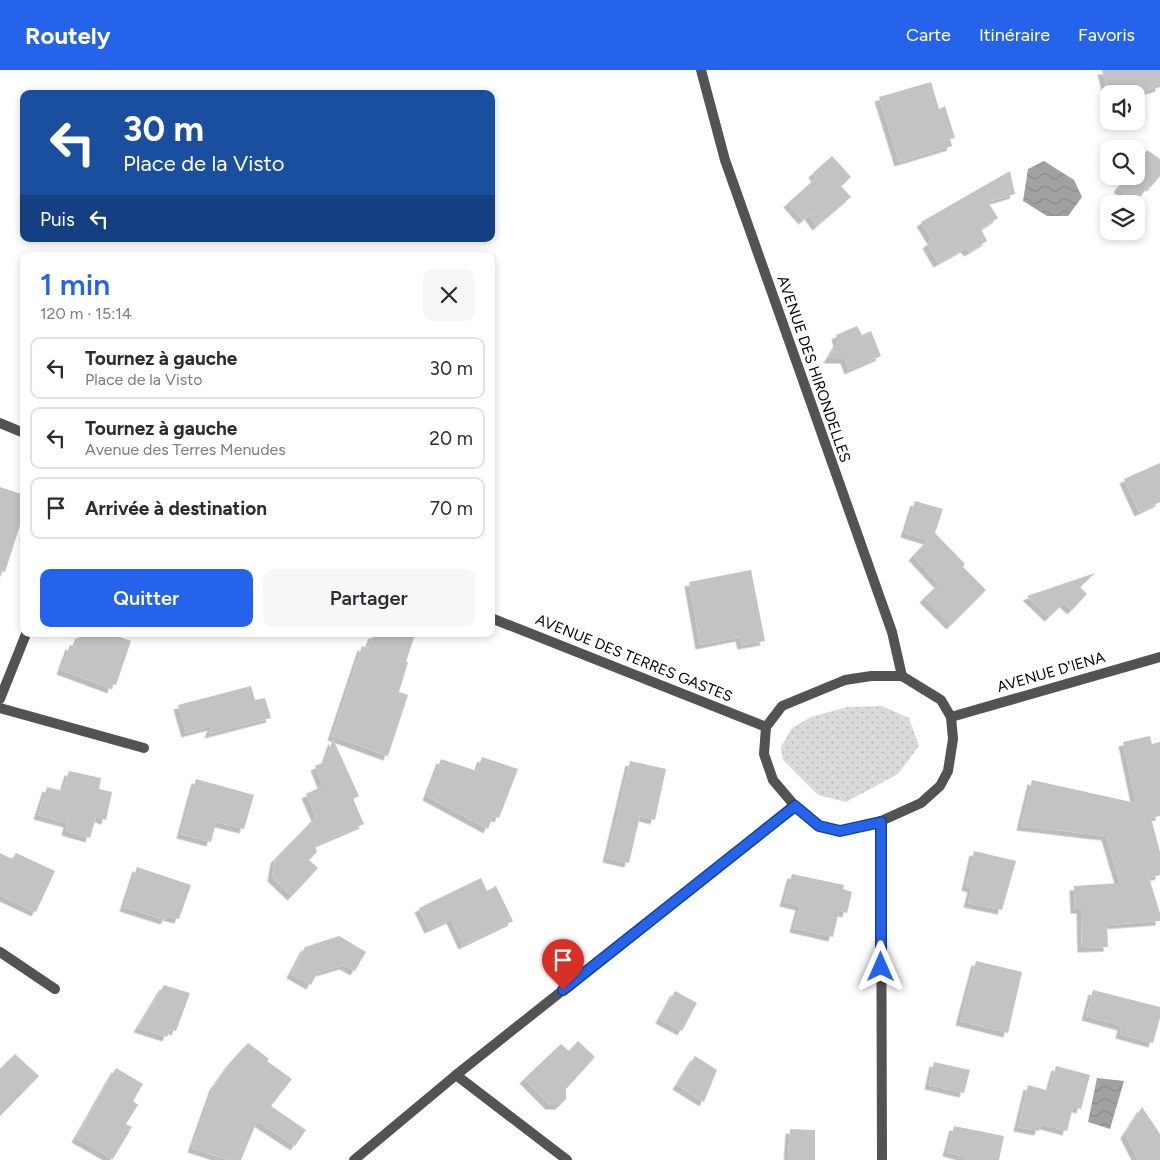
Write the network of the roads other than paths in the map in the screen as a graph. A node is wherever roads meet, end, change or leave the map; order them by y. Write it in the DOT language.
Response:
graph roads {
  1 [pos="701,70"];
  2 [pos="0,424"];
  3 [pos="20,432"];
  4 [pos="495,620"];
  5 [pos="25,637"];
  6 [pos="1160,657"];
  7 [pos="902,676"];
  8 [pos="0,699"];
  9 [pos="0,708"];
  10 [pos="951,717"];
  11 [pos="766,727"];
  12 [pos="144,748"];
  13 [pos="795,806"];
  14 [pos="881,822"];
  15 [pos="0,952"];
  16 [pos="56,989"];
  17 [pos="456,1075"];
  18 [pos="354,1160"];
  19 [pos="567,1160"];
  20 [pos="882,1160"];
  1 -- 7 [label="street, AVENUE DES HIRONDELLES"];
  2 -- 3 [label="street"];
  4 -- 11 [label="street, AVENUE DES TERRES GASTES"];
  5 -- 8 [label="street"];
  6 -- 10 [label="street, AVENUE D'IENA"];
  7 -- 10 [label="street"];
  7 -- 11 [label="street"];
  9 -- 12 [label="street"];
  10 -- 14 [label="street"];
  11 -- 13 [label="street"];
  13 -- 14 [label="street"];
  13 -- 17 [label="street"];
  14 -- 20 [label="street"];
  15 -- 16 [label="street"];
  17 -- 18 [label="street"];
  17 -- 19 [label="street"];
}
